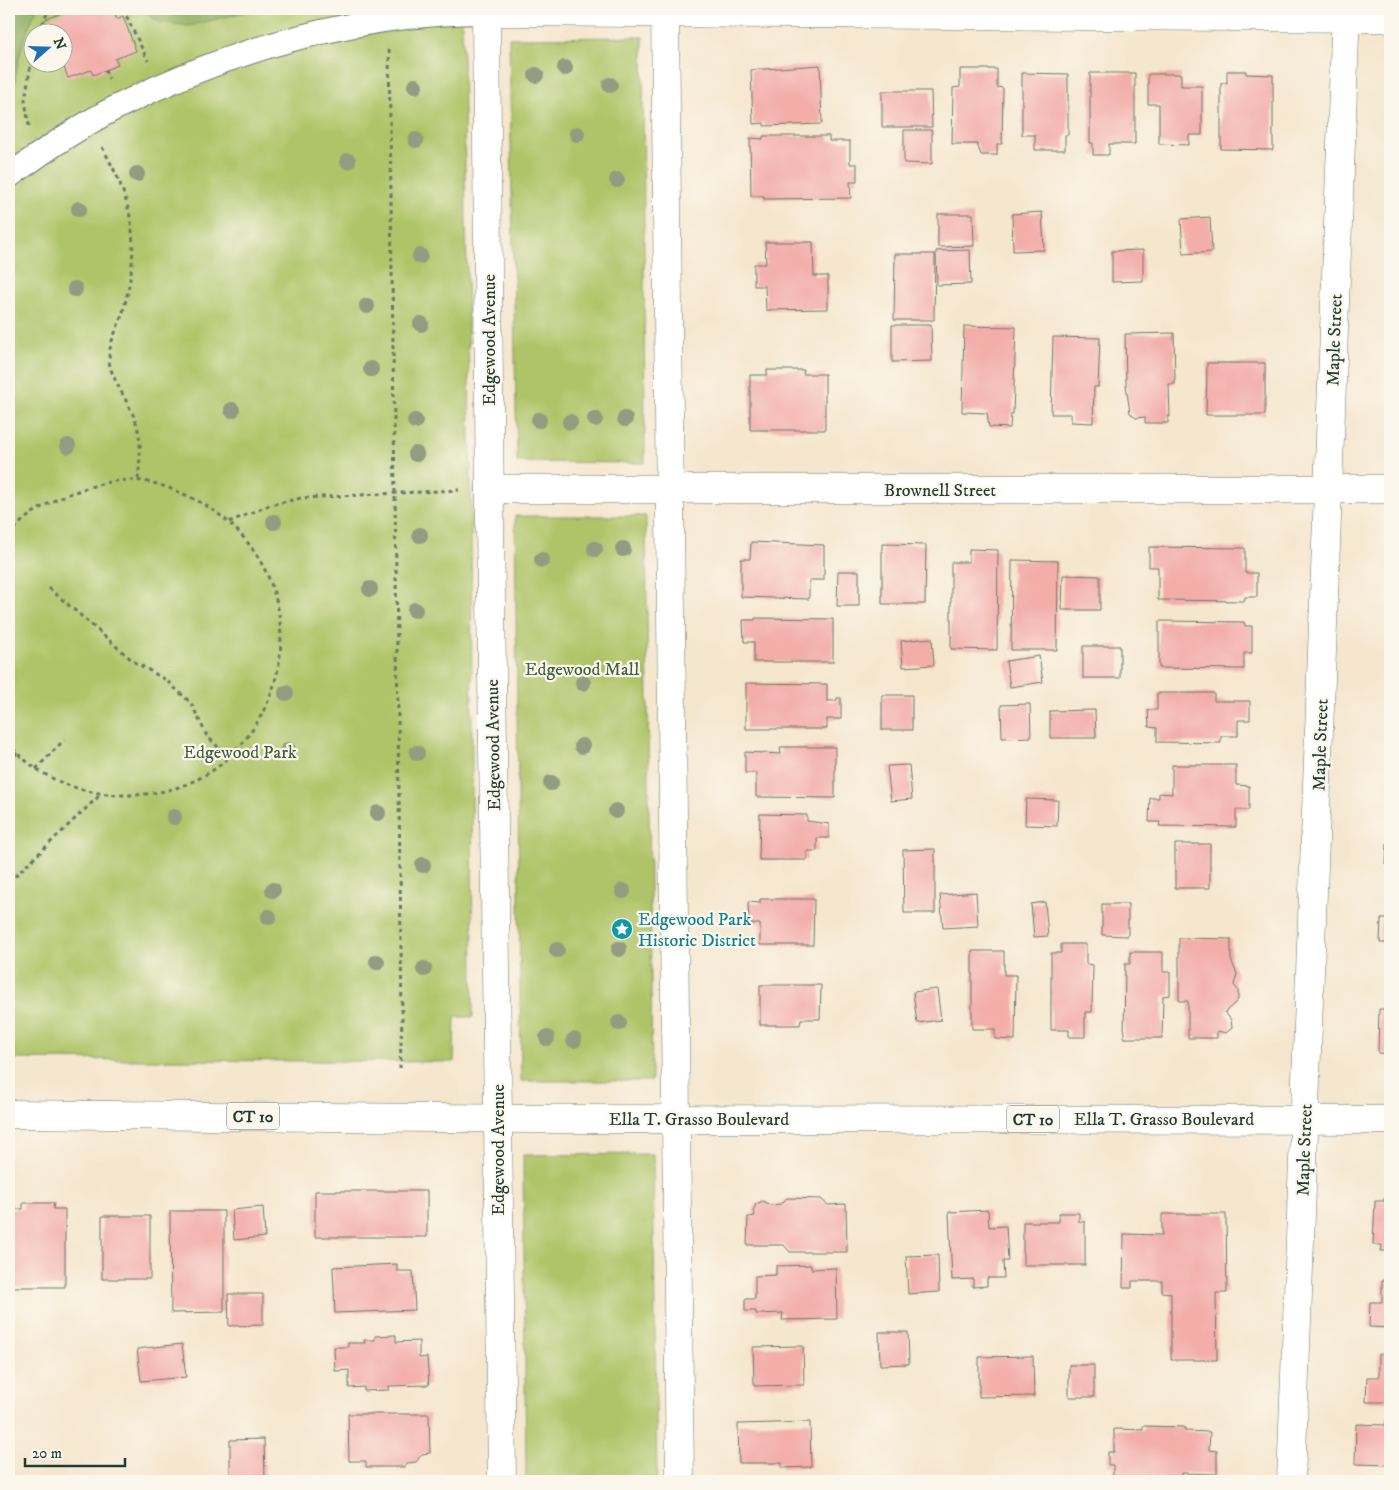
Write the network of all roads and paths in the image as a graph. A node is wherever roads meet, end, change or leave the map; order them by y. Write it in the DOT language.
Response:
graph roads {
  1 [pos="48,9"];
  2 [pos="122,9"];
  3 [pos="486,11"];
  4 [pos="665,11"];
  5 [pos="1346,14"];
  6 [pos="1390,18"];
  7 [pos="389,19"];
  8 [pos="43,22"];
  9 [pos="30,72"];
  10 [pos="159,87"];
  11 [pos="88,123"];
  12 [pos="43,151"];
  13 [pos="9,176"];
  14 [pos="138,479"];
  15 [pos="1329,488"];
  16 [pos="490,489"];
  17 [pos="1390,489"];
  18 [pos="670,490"];
  19 [pos="396,493"];
  20 [pos="229,522"];
  21 [pos="9,535"];
  22 [pos="49,588"];
  23 [pos="64,740"];
  24 [pos="9,744"];
  25 [pos="17,753"];
  26 [pos="229,758"];
  27 [pos="9,761"];
  28 [pos="36,769"];
  29 [pos="100,795"];
  30 [pos="9,882"];
  31 [pos="400,1068"];
  32 [pos="9,1114"];
  33 [pos="498,1118"];
  34 [pos="676,1119"];
  35 [pos="1305,1120"];
  36 [pos="1390,1120"];
  37 [pos="502,1481"];
  38 [pos="680,1481"];
  39 [pos="1290,1481"];
  1 -- 8 [label="path"];
  2 -- 10 [label="path"];
  3 -- 4 [label="street"];
  3 -- 7 [label="street"];
  3 -- 16 [label="street, Edgewood Avenue"];
  4 -- 5 [label="street"];
  4 -- 18 [label="street"];
  5 -- 6 [label="street"];
  5 -- 15 [label="street, Maple Street"];
  7 -- 10 [label="street"];
  7 -- 19 [label="path"];
  9 -- 12 [label="path"];
  10 -- 11 [label="street"];
  11 -- 12 [label="street"];
  11 -- 14 [label="path"];
  12 -- 13 [label="street"];
  14 -- 20 [label="path"];
  14 -- 21 [label="path"];
  15 -- 17 [label="street, Brownell Street"];
  15 -- 18 [label="street, Brownell Street"];
  15 -- 35 [label="street, Maple Street"];
  16 -- 18 [label="street, Brownell Street"];
  16 -- 19 [label="path"];
  16 -- 33 [label="street, Edgewood Avenue"];
  18 -- 34 [label="street"];
  19 -- 20 [label="path"];
  19 -- 31 [label="path"];
  20 -- 26 [label="path"];
  22 -- 26 [label="path"];
  23 -- 28 [label="path"];
  24 -- 25 [label="path"];
  25 -- 27 [label="path"];
  25 -- 28 [label="path"];
  26 -- 29 [label="path"];
  28 -- 29 [label="path"];
  29 -- 30 [label="path"];
  32 -- 33 [label="street, Ella T. Grasso Boulevard / CT 10"];
  33 -- 34 [label="street, Ella T. Grasso Boulevard / CT 10"];
  33 -- 37 [label="street, Edgewood Avenue"];
  34 -- 35 [label="street, Ella T. Grasso Boulevard / CT 10"];
  34 -- 38 [label="street"];
  35 -- 36 [label="street, Ella T. Grasso Boulevard / CT 10"];
  35 -- 39 [label="street, Maple Street"];
}
